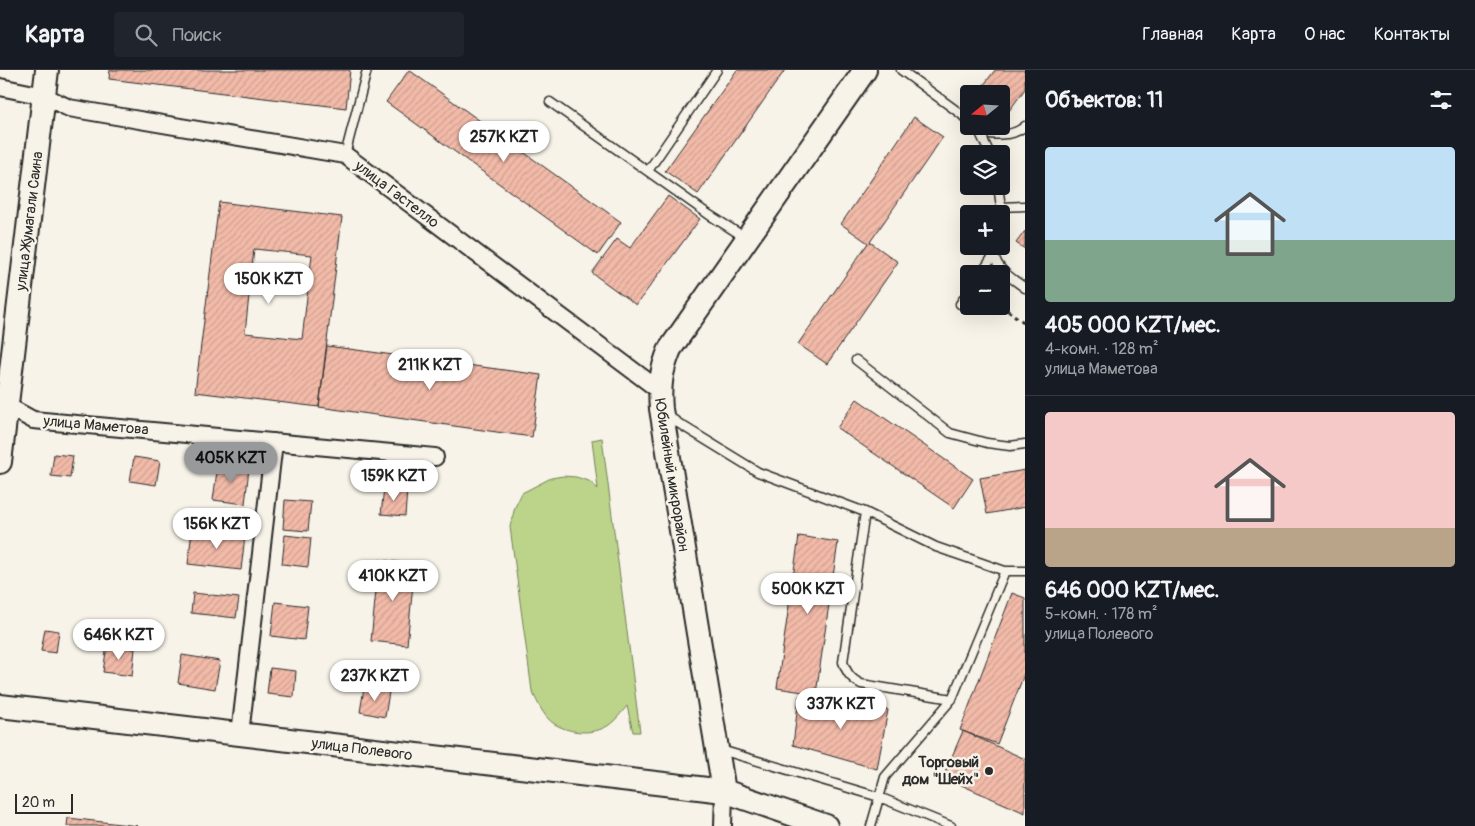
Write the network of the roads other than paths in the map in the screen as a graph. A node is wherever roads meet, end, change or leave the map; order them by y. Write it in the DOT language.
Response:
graph roads {
  1 [pos="47,70"];
  2 [pos="366,70"];
  3 [pos="717,70"];
  4 [pos="866,70"];
  5 [pos="901,70"];
  6 [pos="0,87"];
  7 [pos="44,96"];
  8 [pos="550,102"];
  9 [pos="960,113"];
  10 [pos="1025,126"];
  11 [pos="1010,133"];
  12 [pos="346,155"];
  13 [pos="648,171"];
  14 [pos="1025,206"];
  15 [pos="1010,208"];
  16 [pos="748,239"];
  17 [pos="993,256"];
  18 [pos="987,265"];
  19 [pos="1025,288"];
  20 [pos="856,360"];
  21 [pos="660,400"];
  22 [pos="4,404"];
  23 [pos="274,442"];
  24 [pos="1025,444"];
  25 [pos="435,457"];
  26 [pos="0,462"];
  27 [pos="866,512"];
  28 [pos="1005,571"];
  29 [pos="1025,571"];
  30 [pos="952,699"];
  31 [pos="0,706"];
  32 [pos="240,734"];
  33 [pos="717,749"];
  34 [pos="724,791"];
  35 [pos="879,797"];
  36 [pos="723,826"];
  37 [pos="826,826"];
  38 [pos="871,826"];
  39 [pos="951,826"];
  1 -- 7 [label="street, улица Жумагали Саина"];
  2 -- 12 [label="lane"];
  3 -- 13 [label="lane"];
  4 -- 16 [label="street, Юбилейный микрорайон"];
  5 -- 9 [label="lane"];
  6 -- 7 [label="street, улица Гастелло"];
  7 -- 12 [label="street, улица Гастелло"];
  7 -- 22 [label="street, улица Жумагали Саина"];
  8 -- 13 [label="lane"];
  10 -- 11 [label="lane"];
  12 -- 21 [label="street, улица Гастелло"];
  13 -- 16 [label="lane"];
  14 -- 15 [label="lane"];
  16 -- 21 [label="street, Юбилейный микрорайон"];
  17 -- 18 [label="lane"];
  17 -- 19 [label="lane"];
  20 -- 24 [label="lane"];
  21 -- 27 [label="lane"];
  21 -- 33 [label="street, Юбилейный микрорайон"];
  22 -- 23 [label="street, улица Маметова"];
  22 -- 26 [label="street, улица Жумагали Саина"];
  23 -- 25 [label="street, улица Маметова"];
  23 -- 32 [label="street"];
  27 -- 28 [label="lane"];
  27 -- 30 [label="lane"];
  28 -- 29 [label="lane"];
  28 -- 30 [label="lane"];
  30 -- 35 [label="lane"];
  31 -- 32 [label="street, улица Полевого"];
  32 -- 34 [label="street, улица Полевого"];
  33 -- 34 [label="street, Юбилейный микрорайон"];
  33 -- 35 [label="lane"];
  34 -- 36 [label="street"];
  34 -- 37 [label="street, улица Полевого"];
  35 -- 38 [label="lane"];
  35 -- 39 [label="lane"];
}
